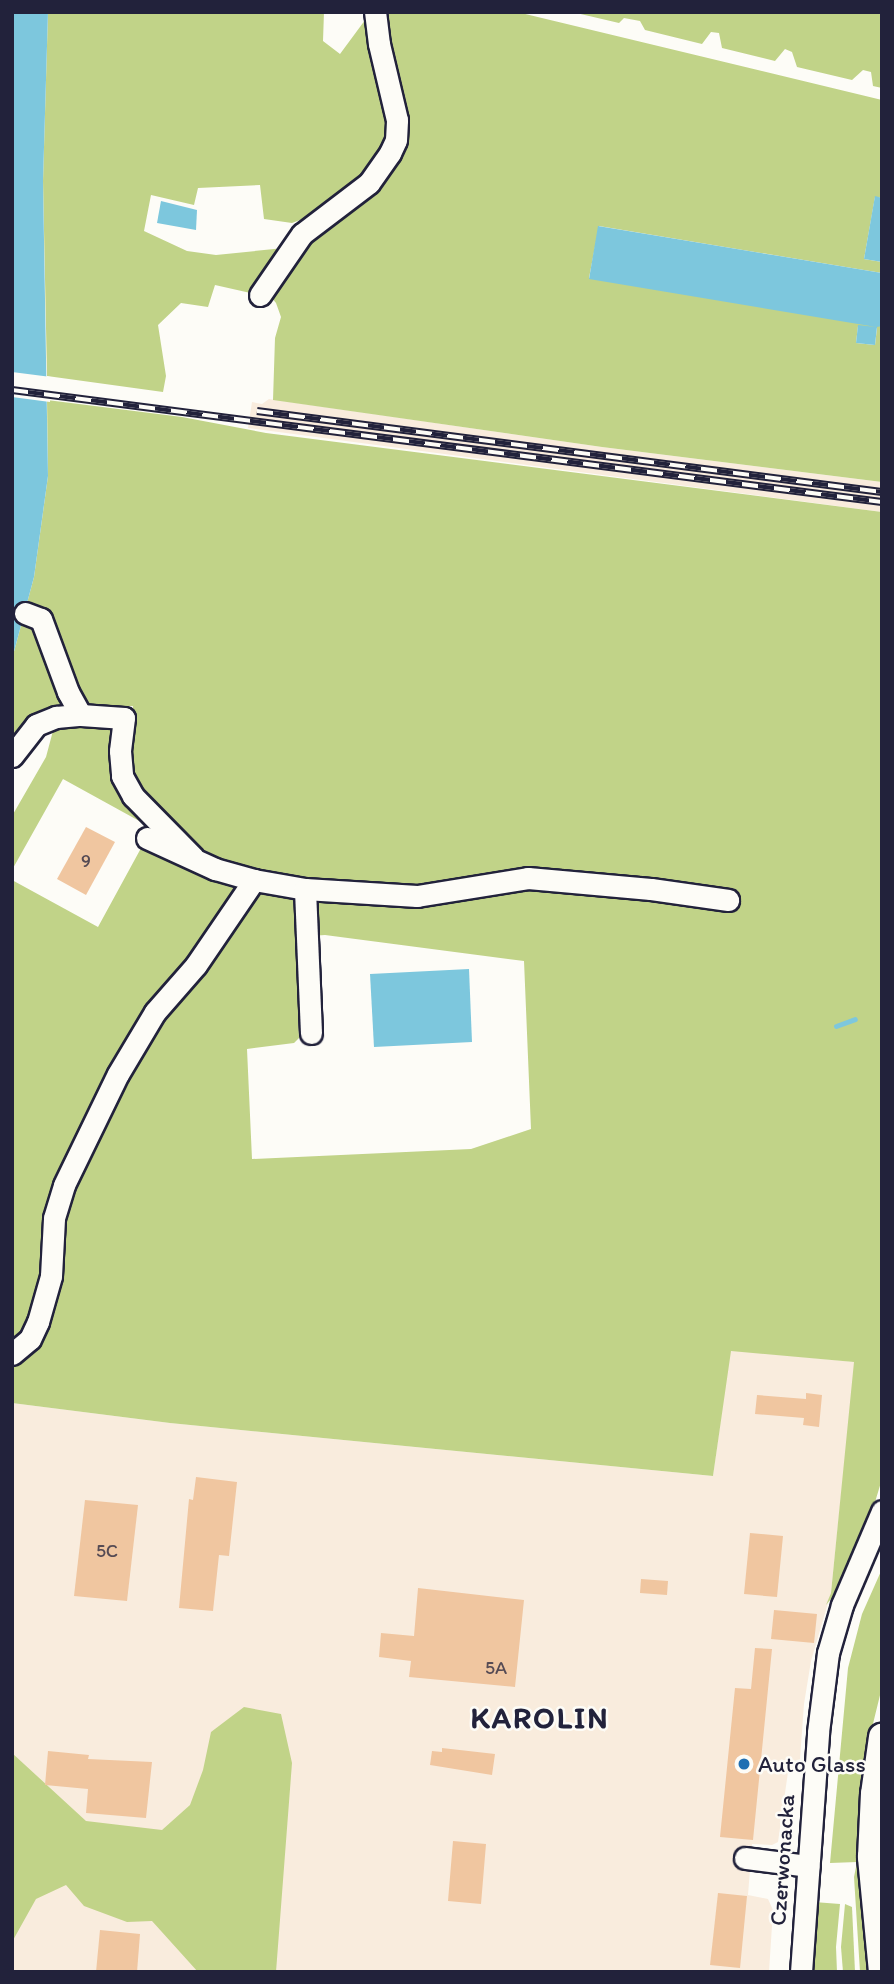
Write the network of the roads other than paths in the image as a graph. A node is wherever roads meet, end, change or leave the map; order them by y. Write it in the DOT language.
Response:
graph roads {
  1 [pos="375,12"];
  2 [pos="260,295"];
  3 [pos="25,613"];
  4 [pos="81,715"];
  5 [pos="12,756"];
  6 [pos="147,838"];
  7 [pos="193,857"];
  8 [pos="254,880"];
  9 [pos="305,889"];
  10 [pos="728,900"];
  11 [pos="311,1033"];
  12 [pos="12,1354"];
  13 [pos="882,1511"];
  14 [pos="882,1737"];
  15 [pos="745,1858"];
  16 [pos="808,1866"];
  17 [pos="801,1972"];
  18 [pos="882,1972"];
  1 -- 2 [label="street"];
  3 -- 4 [label="street"];
  4 -- 5 [label="street"];
  4 -- 7 [label="street"];
  6 -- 7 [label="street"];
  7 -- 8 [label="street"];
  8 -- 9 [label="street"];
  8 -- 12 [label="street"];
  9 -- 10 [label="street"];
  9 -- 11 [label="street"];
  13 -- 16 [label="street, Czerwonacka"];
  14 -- 18 [label="main road"];
  15 -- 16 [label="street"];
  16 -- 17 [label="street, Czerwonacka"];
}
